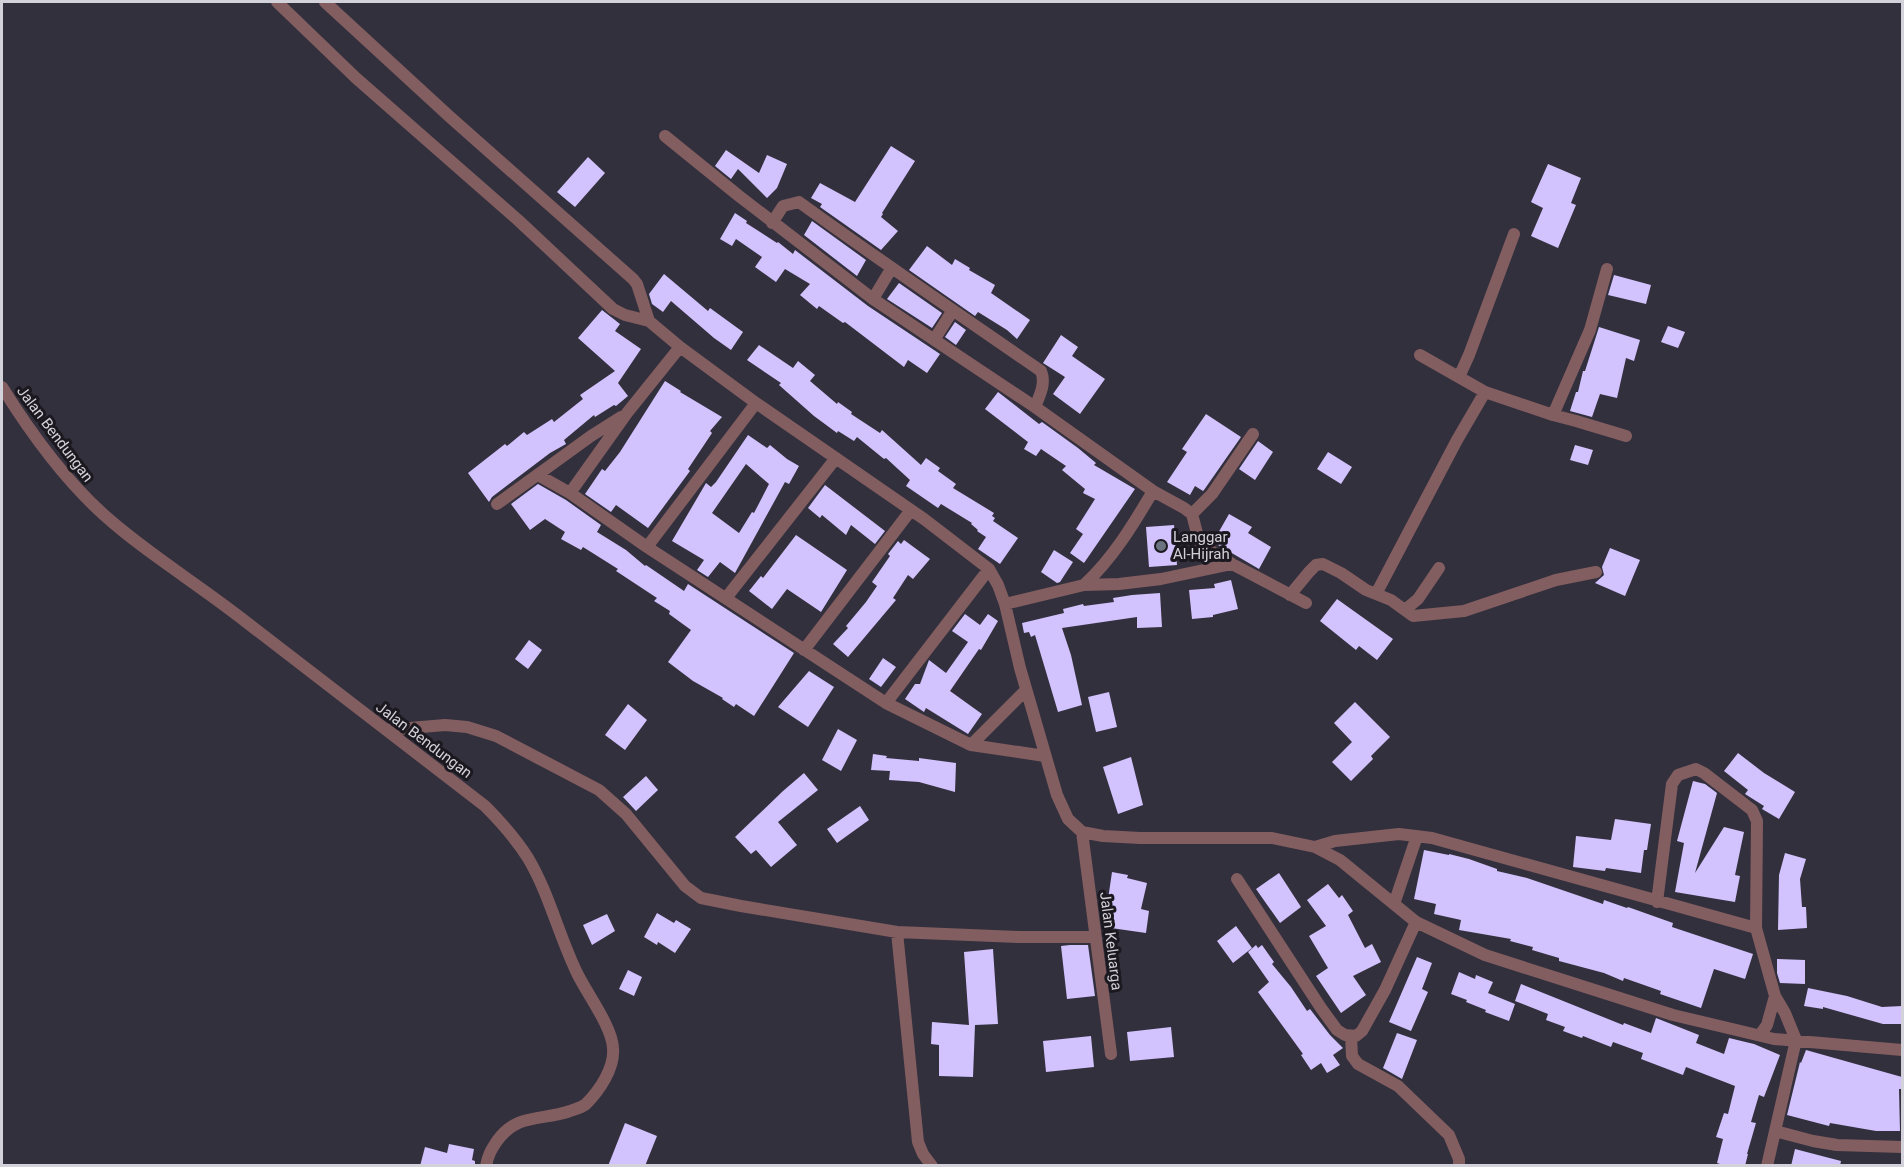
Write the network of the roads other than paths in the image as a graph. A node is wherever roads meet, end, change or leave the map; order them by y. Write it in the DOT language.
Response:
graph roads {
  1 [pos="277,2"];
  2 [pos="325,2"];
  3 [pos="665,136"];
  4 [pos="772,222"];
  5 [pos="1514,234"];
  6 [pos="891,269"];
  7 [pos="1607,269"];
  8 [pos="873,299"];
  9 [pos="953,309"];
  10 [pos="649,321"];
  11 [pos="934,340"];
  12 [pos="680,347"];
  13 [pos="1420,355"];
  14 [pos="1459,377"];
  15 [pos="2,387"];
  16 [pos="1485,392"];
  17 [pos="756,404"];
  18 [pos="1035,406"];
  19 [pos="627,413"];
  20 [pos="1553,415"];
  21 [pos="1253,434"];
  22 [pos="1626,436"];
  23 [pos="836,458"];
  24 [pos="538,475"];
  25 [pos="1153,491"];
  26 [pos="570,494"];
  27 [pos="497,504"];
  28 [pos="911,510"];
  29 [pos="1192,514"];
  30 [pos="647,547"];
  31 [pos="1232,564"];
  32 [pos="1439,568"];
  33 [pos="989,569"];
  34 [pos="1596,572"];
  35 [pos="1084,585"];
  36 [pos="1290,594"];
  37 [pos="1376,594"];
  38 [pos="726,598"];
  39 [pos="1306,603"];
  40 [pos="1005,604"];
  41 [pos="1406,609"];
  42 [pos="804,650"];
  43 [pos="1026,690"];
  44 [pos="886,703"];
  45 [pos="386,730"];
  46 [pos="971,745"];
  47 [pos="1045,756"];
  48 [pos="1082,832"];
  49 [pos="1417,836"];
  50 [pos="1315,847"];
  51 [pos="1237,879"];
  52 [pos="1657,902"];
  53 [pos="1394,904"];
  54 [pos="1416,922"];
  55 [pos="1756,928"];
  56 [pos="897,932"];
  57 [pos="1095,938"];
  58 [pos="1774,996"];
  59 [pos="1760,1035"];
  60 [pos="1351,1036"];
  61 [pos="1796,1040"];
  62 [pos="1902,1050"];
  63 [pos="1111,1054"];
  64 [pos="1775,1131"];
  65 [pos="1902,1147"];
  66 [pos="486,1166"];
  67 [pos="932,1166"];
  68 [pos="1459,1166"];
  69 [pos="1767,1166"];
  1 -- 10 [label="street"];
  2 -- 10 [label="street"];
  3 -- 4 [label="street"];
  4 -- 6 [label="street"];
  4 -- 8 [label="street"];
  5 -- 14 [label="street"];
  6 -- 8 [label="street"];
  6 -- 9 [label="street"];
  7 -- 20 [label="street"];
  8 -- 11 [label="street"];
  9 -- 11 [label="street"];
  9 -- 18 [label="street"];
  10 -- 12 [label="street"];
  11 -- 18 [label="street"];
  12 -- 17 [label="street"];
  12 -- 19 [label="street"];
  13 -- 14 [label="street"];
  14 -- 16 [label="street"];
  15 -- 45 [label="street, Jalan Bendungan"];
  16 -- 20 [label="street"];
  16 -- 37 [label="street"];
  17 -- 23 [label="street"];
  17 -- 30 [label="street"];
  18 -- 25 [label="street"];
  19 -- 24 [label="street"];
  19 -- 26 [label="street"];
  20 -- 22 [label="street"];
  21 -- 29 [label="street"];
  23 -- 28 [label="street"];
  23 -- 38 [label="street"];
  24 -- 26 [label="street"];
  24 -- 27 [label="street"];
  25 -- 29 [label="street"];
  25 -- 35 [label="street"];
  26 -- 30 [label="street"];
  28 -- 33 [label="street"];
  28 -- 42 [label="street"];
  29 -- 31 [label="street"];
  30 -- 38 [label="street"];
  31 -- 35 [label="street"];
  31 -- 36 [label="street"];
  32 -- 41 [label="street"];
  33 -- 40 [label="street"];
  33 -- 44 [label="street"];
  34 -- 41 [label="street"];
  35 -- 40 [label="street"];
  36 -- 37 [label="street"];
  36 -- 39 [label="street"];
  37 -- 41 [label="street"];
  38 -- 42 [label="street"];
  40 -- 43 [label="street"];
  42 -- 44 [label="street"];
  43 -- 46 [label="street"];
  43 -- 47 [label="street"];
  44 -- 46 [label="street"];
  45 -- 56 [label="street"];
  45 -- 66 [label="street, Jalan Bendungan"];
  46 -- 47 [label="street"];
  47 -- 48 [label="street"];
  48 -- 50 [label="street"];
  48 -- 57 [label="street, Jalan Keluarga"];
  49 -- 50 [label="street"];
  49 -- 52 [label="street"];
  49 -- 53 [label="street"];
  50 -- 53 [label="street"];
  51 -- 60 [label="street"];
  52 -- 55 [label="street"];
  52 -- 55 [label="street"];
  53 -- 54 [label="street"];
  54 -- 59 [label="street"];
  54 -- 60 [label="street"];
  55 -- 58 [label="street"];
  56 -- 57 [label="street"];
  56 -- 67 [label="street"];
  57 -- 63 [label="street, Jalan Keluarga"];
  58 -- 59 [label="street"];
  58 -- 61 [label="street"];
  59 -- 61 [label="street"];
  60 -- 68 [label="street"];
  61 -- 62 [label="street"];
  61 -- 64 [label="street"];
  64 -- 65 [label="street"];
  64 -- 69 [label="street"];
}
